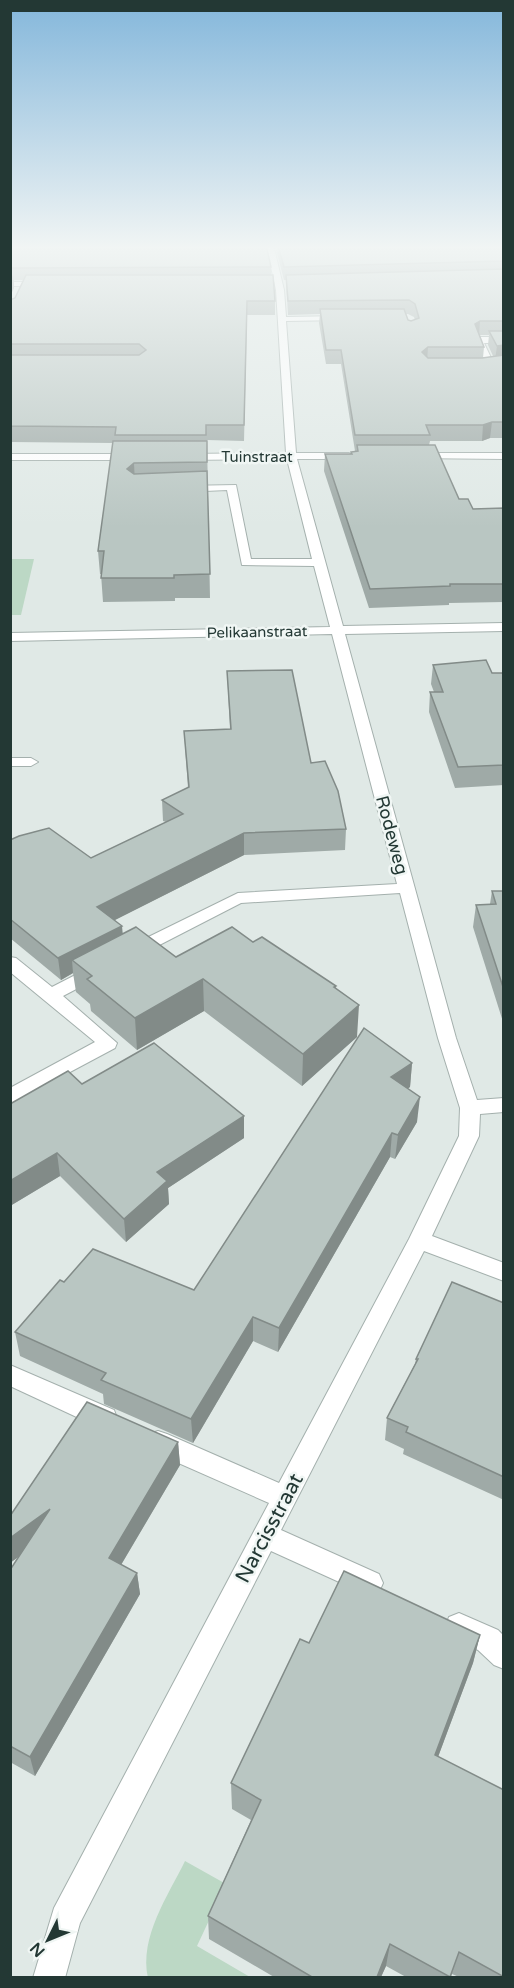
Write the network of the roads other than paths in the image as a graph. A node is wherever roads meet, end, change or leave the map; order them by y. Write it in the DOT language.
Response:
graph roads {
  1 [pos="283,341"];
  2 [pos="479,341"];
  3 [pos="504,364"];
  4 [pos="361,456"];
  5 [pos="409,456"];
  6 [pos="504,456"];
  7 [pos="10,457"];
  8 [pos="151,457"];
  9 [pos="174,457"];
  10 [pos="291,457"];
  11 [pos="168,489"];
  12 [pos="319,562"];
  13 [pos="504,627"];
  14 [pos="338,629"];
  15 [pos="10,637"];
  16 [pos="10,762"];
  17 [pos="31,762"];
  18 [pos="406,888"];
  19 [pos="10,962"];
  20 [pos="51,995"];
  21 [pos="10,1097"];
  22 [pos="504,1105"];
  23 [pos="470,1108"];
  24 [pos="419,1240"];
  25 [pos="504,1272"];
  26 [pos="10,1375"];
  27 [pos="285,1498"];
  28 [pos="265,1535"];
  29 [pos="391,1593"];
  30 [pos="434,1614"];
  31 [pos="504,1655"];
  32 [pos="48,1977"];
  1 -- 10 [label="street, Rodeweg"];
  2 -- 3 [label="street"];
  4 -- 10 [label="street, Tuinstraat"];
  5 -- 6 [label="street"];
  7 -- 8 [label="street"];
  9 -- 10 [label="street, Tuinstraat"];
  10 -- 12 [label="street, Rodeweg"];
  11 -- 12 [label="street"];
  12 -- 14 [label="street, Rodeweg"];
  13 -- 14 [label="street, Pelikaanstraat"];
  14 -- 15 [label="street, Pelikaanstraat"];
  14 -- 18 [label="street, Rodeweg"];
  16 -- 17 [label="street"];
  18 -- 20 [label="street"];
  18 -- 23 [label="street, Rodeweg"];
  19 -- 20 [label="street"];
  20 -- 21 [label="street"];
  22 -- 23 [label="street"];
  23 -- 24 [label="street, Narcisstraat"];
  24 -- 25 [label="street"];
  24 -- 27 [label="street, Narcisstraat"];
  26 -- 27 [label="street"];
  27 -- 28 [label="street, Narcisstraat"];
  28 -- 29 [label="street"];
  28 -- 32 [label="street, Narcisstraat"];
  30 -- 31 [label="street"];
}
